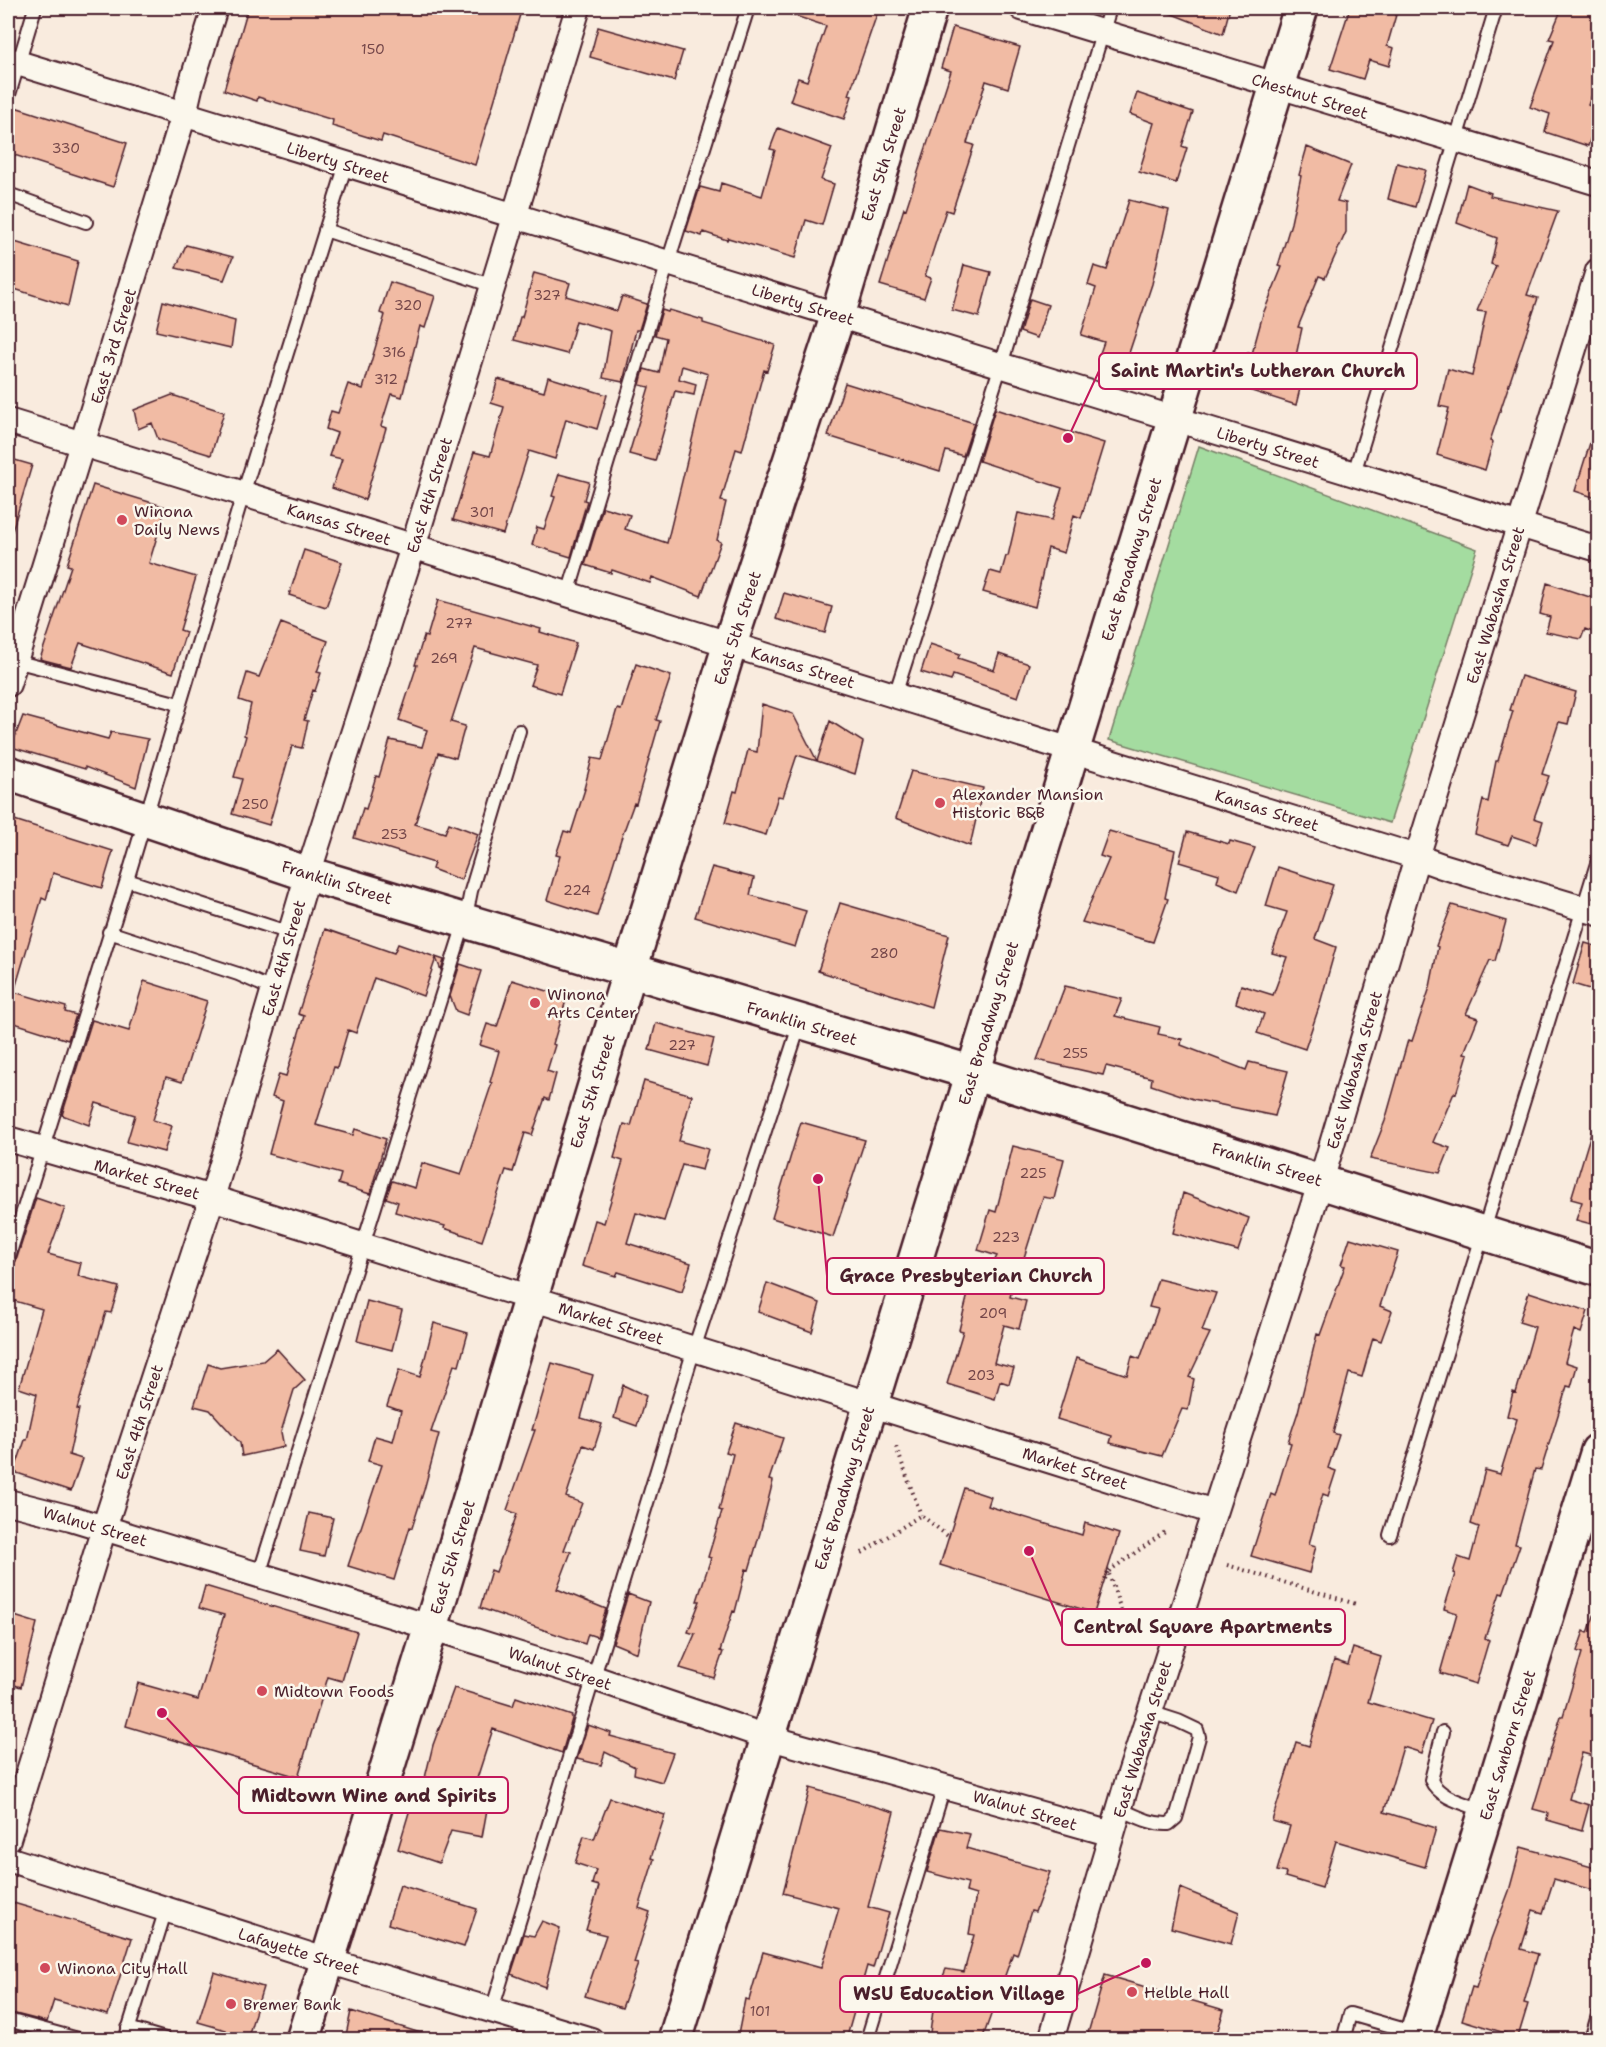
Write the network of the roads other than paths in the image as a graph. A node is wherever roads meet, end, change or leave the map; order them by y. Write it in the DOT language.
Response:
graph roads {
  1 [pos="35,8"];
  2 [pos="215,8"];
  3 [pos="578,8"];
  4 [pos="748,8"];
  5 [pos="930,8"];
  6 [pos="1022,8"];
  7 [pos="1110,8"];
  8 [pos="1301,8"];
  9 [pos="1496,8"];
  10 [pos="1103,32"];
  11 [pos="13,62"];
  12 [pos="1277,85"];
  13 [pos="8,98"];
  14 [pos="184,114"];
  15 [pos="1456,140"];
  16 [pos="346,164"];
  17 [pos="1599,183"];
  18 [pos="8,194"];
  19 [pos="514,215"];
  20 [pos="86,222"];
  21 [pos="325,230"];
  22 [pos="668,262"];
  23 [pos="1599,271"];
  24 [pos="493,286"];
  25 [pos="838,315"];
  26 [pos="1001,365"];
  27 [pos="1174,418"];
  28 [pos="8,422"];
  29 [pos="82,445"];
  30 [pos="1354,473"];
  31 [pos="243,494"];
  32 [pos="1521,524"];
  33 [pos="413,547"];
  34 [pos="1599,549"];
  35 [pos="568,594"];
  36 [pos="730,644"];
  37 [pos="15,661"];
  38 [pos="8,684"];
  39 [pos="895,695"];
  40 [pos="179,704"];
  41 [pos="519,731"];
  42 [pos="1072,750"];
  43 [pos="8,773"];
  44 [pos="145,819"];
  45 [pos="1417,856"];
  46 [pos="1599,860"];
  47 [pos="308,874"];
  48 [pos="126,880"];
  49 [pos="1591,910"];
  50 [pos="465,921"];
  51 [pos="109,932"];
  52 [pos="290,933"];
  53 [pos="629,972"];
  54 [pos="274,990"];
  55 [pos="800,1022"];
  56 [pos="972,1073"];
  57 [pos="8,1139"];
  58 [pos="41,1149"];
  59 [pos="1321,1181"];
  60 [pos="212,1198"];
  61 [pos="1485,1232"];
  62 [pos="364,1246"];
  63 [pos="8,1259"];
  64 [pos="1599,1269"];
  65 [pos="529,1299"];
  66 [pos="694,1349"];
  67 [pos="870,1404"];
  68 [pos="1599,1451"];
  69 [pos="8,1502"];
  70 [pos="1214,1512"];
  71 [pos="104,1528"];
  72 [pos="1390,1535"];
  73 [pos="259,1575"];
  74 [pos="430,1627"];
  75 [pos="594,1678"];
  76 [pos="1150,1712"];
  77 [pos="1443,1732"];
  78 [pos="767,1737"];
  79 [pos="944,1787"];
  80 [pos="1120,1809"];
  81 [pos="1486,1812"];
  82 [pos="1112,1834"];
  83 [pos="8,1839"];
  84 [pos="8,1859"];
  85 [pos="166,1909"];
  86 [pos="328,1961"];
  87 [pos="492,2010"];
  88 [pos="1599,2015"];
  89 [pos="8,2020"];
  90 [pos="126,2034"];
  91 [pos="1416,2036"];
  92 [pos="165,2039"];
  93 [pos="82,2040"];
  94 [pos="303,2040"];
  95 [pos="591,2040"];
  96 [pos="675,2040"];
  97 [pos="867,2040"];
  98 [pos="1051,2040"];
  99 [pos="1343,2040"];
  100 [pos="1591,2040"];
  1 -- 11 [label="lane"];
  2 -- 14 [label="street, East 3rd Street"];
  3 -- 19 [label="street, East 4th Street"];
  4 -- 22 [label="lane"];
  5 -- 25 [label="street, East 5th Street"];
  6 -- 10 [label="street, Chestnut Street"];
  7 -- 10 [label="lane"];
  8 -- 12 [label="street, East Broadway Street"];
  9 -- 15 [label="lane"];
  10 -- 12 [label="street, Chestnut Street"];
  10 -- 26 [label="lane"];
  11 -- 13 [label="lane"];
  11 -- 14 [label="street, Liberty Street"];
  12 -- 15 [label="street, Chestnut Street"];
  12 -- 27 [label="street, East Broadway Street"];
  14 -- 16 [label="street, Liberty Street"];
  14 -- 29 [label="street, East 3rd Street"];
  15 -- 17 [label="street, Chestnut Street"];
  15 -- 30 [label="lane"];
  16 -- 19 [label="street, Liberty Street"];
  16 -- 21 [label="lane"];
  18 -- 20 [label="lane"];
  19 -- 22 [label="street, Liberty Street"];
  19 -- 24 [label="street, East 4th Street"];
  21 -- 24 [label="lane"];
  21 -- 31 [label="lane"];
  22 -- 25 [label="street, Liberty Street"];
  22 -- 35 [label="lane"];
  23 -- 32 [label="street, East Wabasha Street"];
  24 -- 33 [label="street, East 4th Street"];
  25 -- 26 [label="street, Liberty Street"];
  25 -- 36 [label="street, East 5th Street"];
  26 -- 27 [label="street, Liberty Street"];
  26 -- 39 [label="lane"];
  27 -- 30 [label="street, Liberty Street"];
  27 -- 42 [label="street, East Broadway Street"];
  28 -- 29 [label="street, Kansas Street"];
  29 -- 31 [label="street, Kansas Street"];
  29 -- 37 [label="street, East 3rd Street"];
  30 -- 32 [label="street, Liberty Street"];
  31 -- 33 [label="street, Kansas Street"];
  31 -- 40 [label="lane"];
  32 -- 34 [label="street, Liberty Street"];
  32 -- 45 [label="street, East Wabasha Street"];
  33 -- 35 [label="street, Kansas Street"];
  33 -- 47 [label="street, East 4th Street"];
  35 -- 36 [label="street, Kansas Street"];
  36 -- 39 [label="street, Kansas Street"];
  36 -- 53 [label="street, East 5th Street"];
  37 -- 38 [label="street, East 3rd Street"];
  37 -- 40 [label="lane"];
  39 -- 42 [label="street, Kansas Street"];
  40 -- 44 [label="lane"];
  41 -- 50 [label="lane"];
  42 -- 45 [label="street, Kansas Street"];
  42 -- 56 [label="street, East Broadway Street"];
  43 -- 44 [label="street, Franklin Street"];
  44 -- 47 [label="street, Franklin Street"];
  44 -- 48 [label="lane"];
  45 -- 49 [label="street, Kansas Street"];
  45 -- 59 [label="street, East Wabasha Street"];
  46 -- 49 [label="lane"];
  47 -- 50 [label="street, Franklin Street"];
  47 -- 52 [label="street, East 4th Street"];
  48 -- 51 [label="lane"];
  48 -- 52 [label="lane"];
  49 -- 61 [label="lane"];
  50 -- 53 [label="street, Franklin Street"];
  50 -- 62 [label="lane"];
  51 -- 54 [label="lane"];
  51 -- 58 [label="lane"];
  52 -- 54 [label="street, East 4th Street"];
  53 -- 55 [label="street, Franklin Street"];
  53 -- 65 [label="street, East 5th Street"];
  54 -- 60 [label="street, East 4th Street"];
  55 -- 56 [label="street, Franklin Street"];
  55 -- 66 [label="lane"];
  56 -- 59 [label="street, Franklin Street"];
  56 -- 67 [label="street, East Broadway Street"];
  57 -- 58 [label="street, Market Street"];
  58 -- 60 [label="street, Market Street"];
  58 -- 63 [label="lane"];
  59 -- 61 [label="street, Franklin Street"];
  59 -- 70 [label="street, East Wabasha Street"];
  60 -- 62 [label="street, Market Street"];
  60 -- 71 [label="street, East 4th Street"];
  61 -- 64 [label="street, Franklin Street"];
  61 -- 72 [label="lane"];
  62 -- 65 [label="street, Market Street"];
  62 -- 73 [label="lane"];
  65 -- 66 [label="street, Market Street"];
  65 -- 74 [label="street, East 5th Street"];
  66 -- 67 [label="street, Market Street"];
  66 -- 75 [label="lane"];
  67 -- 70 [label="street, Market Street"];
  67 -- 78 [label="street, East Broadway Street"];
  68 -- 81 [label="street, East Sanborn Street"];
  69 -- 71 [label="street, Walnut Street"];
  70 -- 76 [label="street, East Wabasha Street"];
  71 -- 73 [label="street, Walnut Street"];
  71 -- 83 [label="street, East 4th Street"];
  73 -- 74 [label="street, Walnut Street"];
  74 -- 75 [label="street, Walnut Street"];
  74 -- 86 [label="street, East 5th Street"];
  75 -- 78 [label="street, Walnut Street"];
  75 -- 87 [label="lane"];
  76 -- 80 [label="street, East Wabasha Street"];
  76 -- 80 [label="lane"];
  77 -- 81 [label="lane"];
  78 -- 79 [label="street, Walnut Street"];
  78 -- 96 [label="street, East Broadway Street"];
  79 -- 82 [label="street, Walnut Street"];
  79 -- 97 [label="lane"];
  80 -- 82 [label="street, East Wabasha Street"];
  81 -- 91 [label="street, East Sanborn Street"];
  82 -- 98 [label="street, East Wabasha Street"];
  84 -- 85 [label="street, Lafayette Street"];
  85 -- 86 [label="street, Lafayette Street"];
  85 -- 90 [label="lane"];
  86 -- 87 [label="street, Lafayette Street"];
  86 -- 94 [label="street, East 5th Street"];
  87 -- 95 [label="street, Lafayette Street"];
  88 -- 100 [label="lane"];
  89 -- 93 [label="lane"];
  90 -- 92 [label="lane"];
  91 -- 99 [label="lane"];
}
